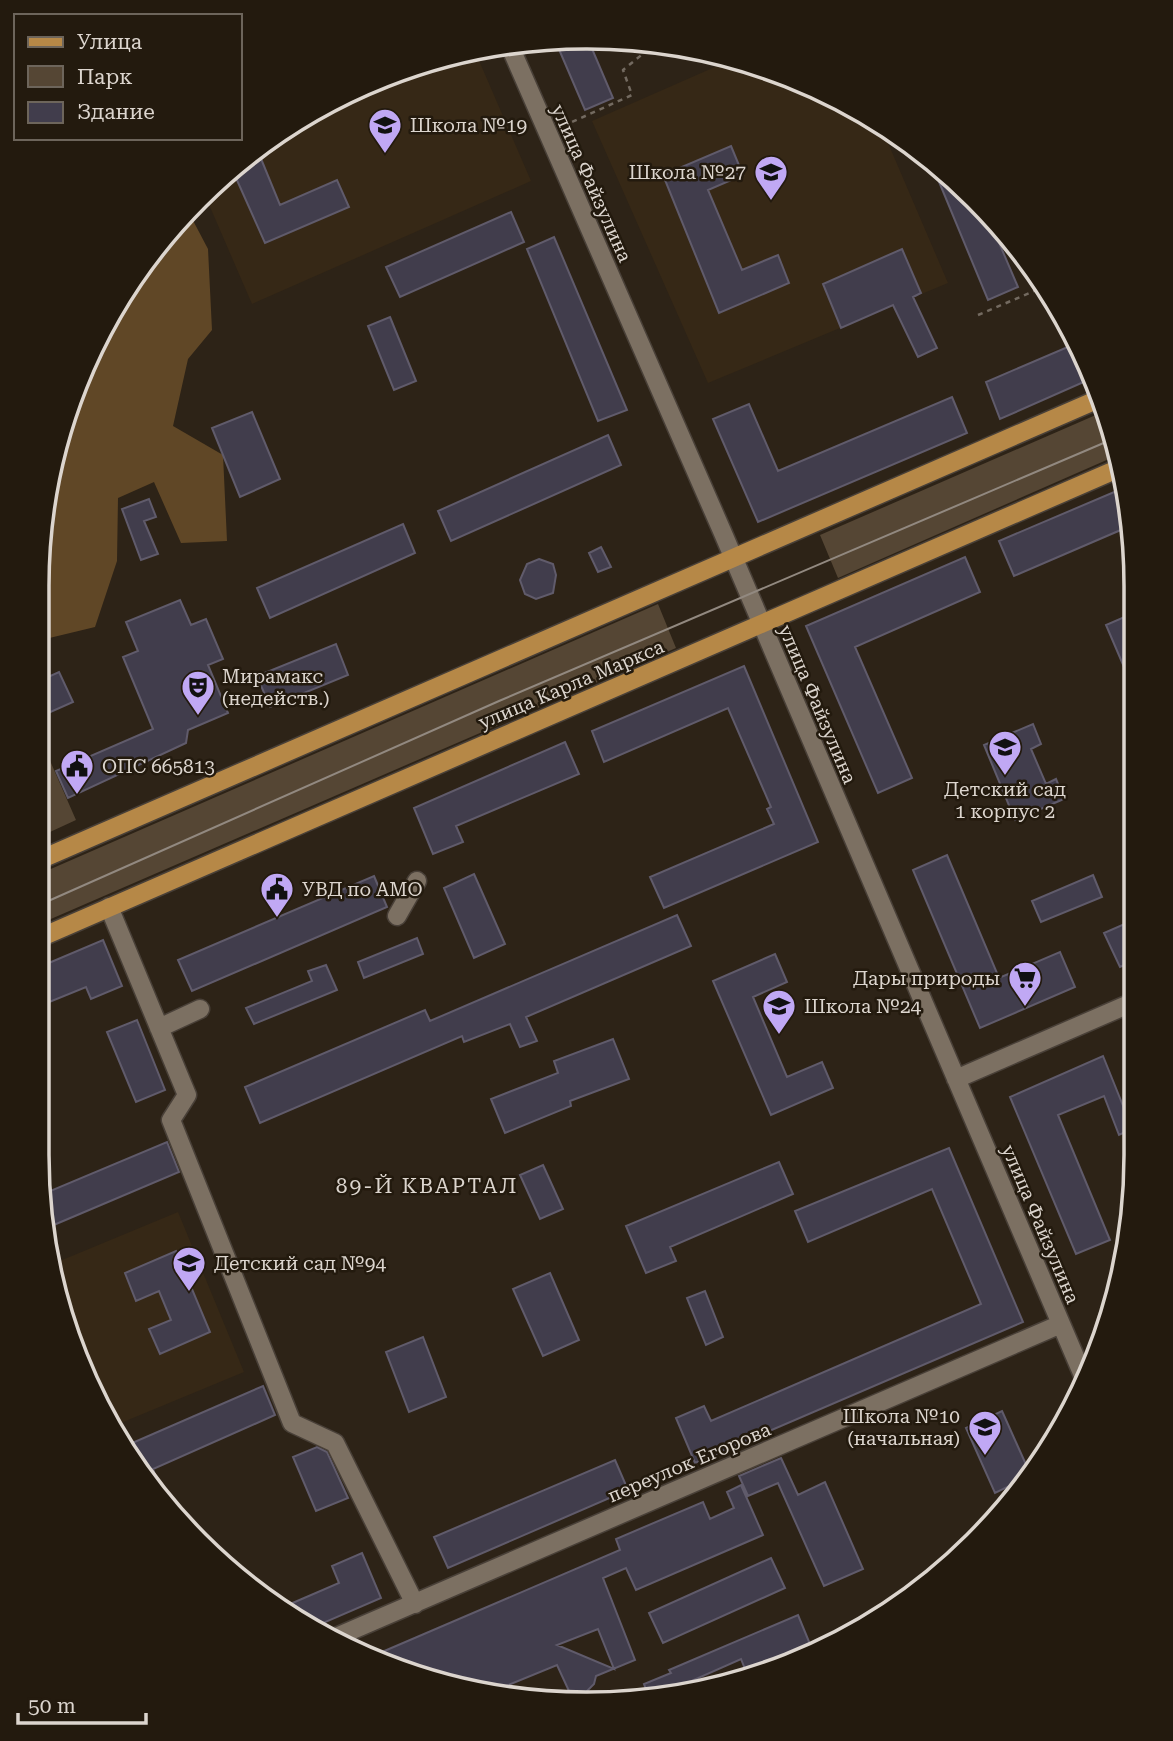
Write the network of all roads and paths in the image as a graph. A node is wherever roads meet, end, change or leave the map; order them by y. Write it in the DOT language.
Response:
graph roads {
  1 [pos="644,53"];
  2 [pos="514,54"];
  3 [pos="558,129"];
  4 [pos="1035,291"];
  5 [pos="978,315"];
  6 [pos="1091,402"];
  7 [pos="1112,472"];
  8 [pos="734,559"];
  9 [pos="761,625"];
  10 [pos="49,856"];
  11 [pos="417,881"];
  12 [pos="109,907"];
  13 [pos="397,916"];
  14 [pos="49,934"];
  15 [pos="1124,1007"];
  16 [pos="200,1009"];
  17 [pos="159,1028"];
  18 [pos="956,1079"];
  19 [pos="1061,1324"];
  20 [pos="1080,1368"];
  21 [pos="415,1604"];
  22 [pos="344,1634"];
  1 -- 3 [label="path"];
  2 -- 8 [label="street, улица Файзулина"];
  4 -- 5 [label="path"];
  6 -- 8 [label="main road"];
  7 -- 9 [label="main road, улица Карла Маркса"];
  8 -- 9 [label="street, улица Файзулина"];
  8 -- 10 [label="main road"];
  9 -- 12 [label="main road, улица Карла Маркса"];
  9 -- 18 [label="street, улица Файзулина"];
  11 -- 13 [label="street"];
  12 -- 14 [label="main road, улица Карла Маркса"];
  12 -- 17 [label="street"];
  15 -- 18 [label="street"];
  16 -- 17 [label="street"];
  17 -- 21 [label="street"];
  18 -- 19 [label="street, улица Файзулина"];
  19 -- 20 [label="street, улица Файзулина"];
  19 -- 21 [label="street, переулок Егорова"];
  21 -- 22 [label="street, переулок Егорова"];
}
